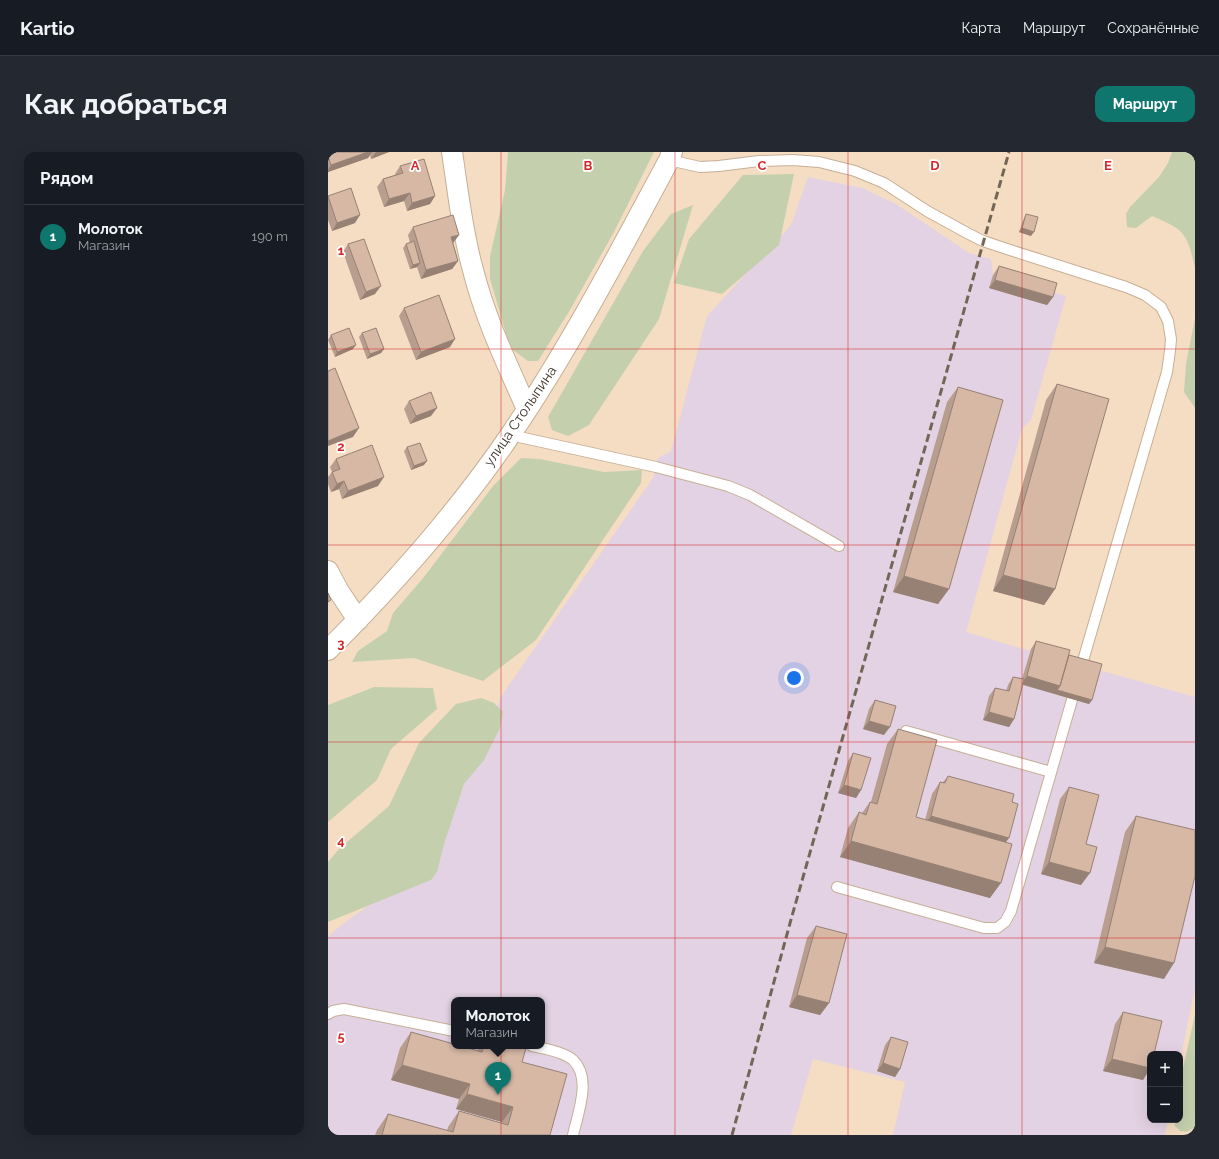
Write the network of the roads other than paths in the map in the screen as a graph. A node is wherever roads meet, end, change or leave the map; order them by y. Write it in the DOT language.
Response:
graph roads {
  1 [pos="452,152"];
  2 [pos="670,156"];
  3 [pos="527,409"];
  4 [pos="510,435"];
  5 [pos="839,546"];
  6 [pos="328,571"];
  7 [pos="358,620"];
  8 [pos="328,650"];
  9 [pos="906,731"];
  10 [pos="1051,772"];
  11 [pos="838,887"];
  12 [pos="328,1014"];
  13 [pos="451,1030"];
  14 [pos="545,1049"];
  15 [pos="572,1135"];
  1 -- 3 [label="street"];
  2 -- 3 [label="street, улица Столыпина"];
  2 -- 10 [label="lane"];
  3 -- 4 [label="street, улица Столыпина"];
  4 -- 5 [label="lane"];
  4 -- 7 [label="street, улица Столыпина"];
  6 -- 7 [label="street"];
  7 -- 8 [label="street, улица Столыпина"];
  9 -- 10 [label="lane"];
  10 -- 11 [label="lane"];
  12 -- 13 [label="lane"];
  14 -- 15 [label="lane"];
}
